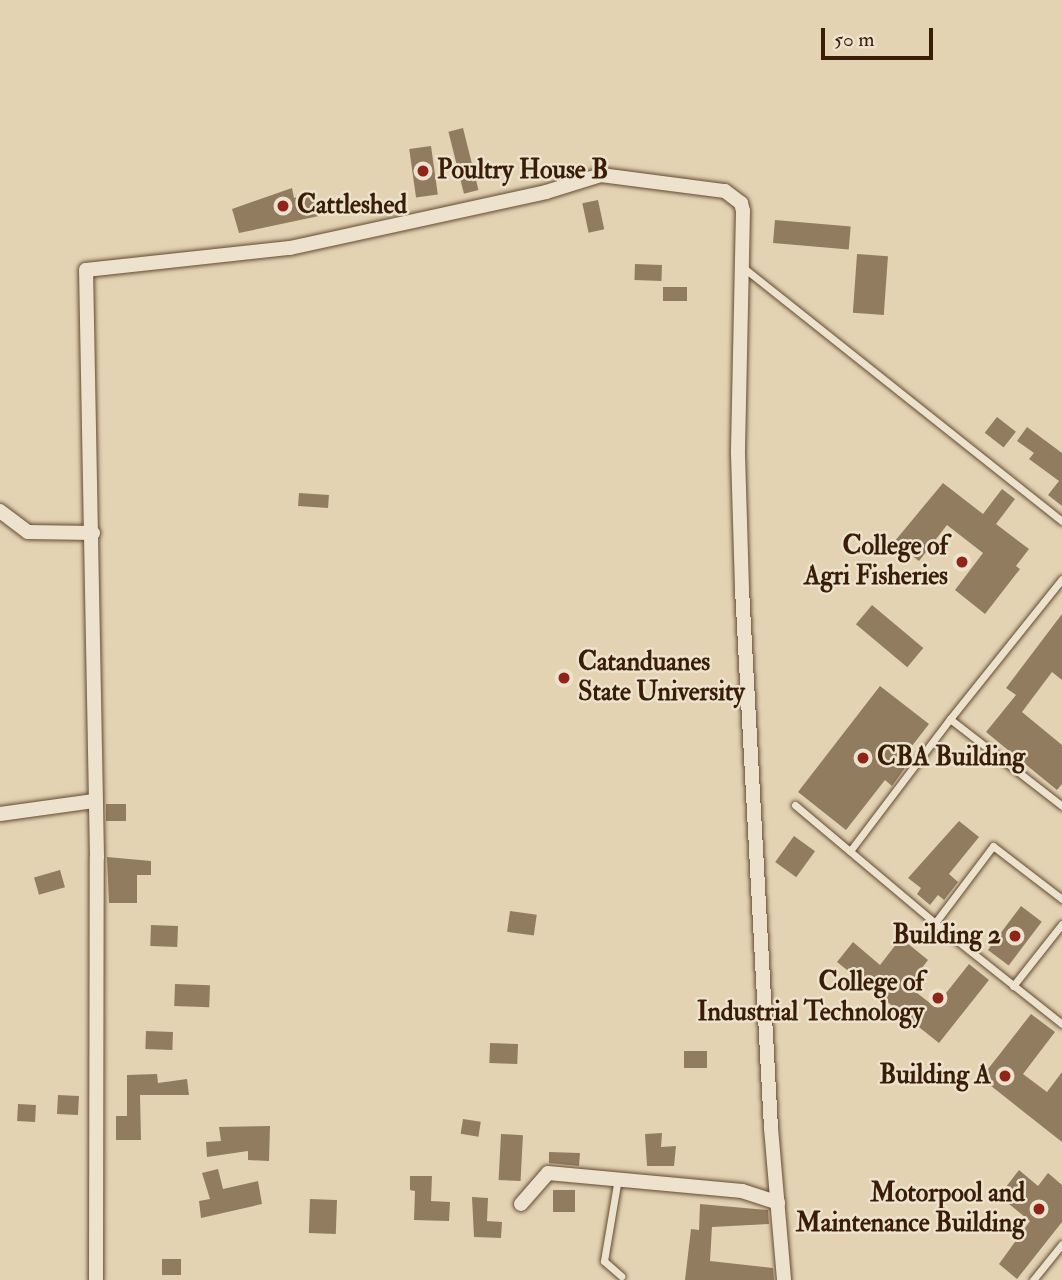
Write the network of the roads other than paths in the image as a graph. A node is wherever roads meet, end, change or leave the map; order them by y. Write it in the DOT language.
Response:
graph roads {
  1 [pos="745,269"];
  2 [pos="0,511"];
  3 [pos="1062,520"];
  4 [pos="93,533"];
  5 [pos="1062,579"];
  6 [pos="950,719"];
  7 [pos="94,801"];
  8 [pos="795,805"];
  9 [pos="1062,806"];
  10 [pos="0,814"];
  11 [pos="850,851"];
  12 [pos="1062,899"];
  13 [pos="935,923"];
  14 [pos="1062,924"];
  15 [pos="1013,986"];
  16 [pos="1062,1024"];
  17 [pos="618,1177"];
  18 [pos="778,1203"];
  19 [pos="520,1204"];
  20 [pos="1062,1244"];
  21 [pos="621,1276"];
  22 [pos="96,1280"];
  23 [pos="784,1280"];
  24 [pos="1033,1280"];
  1 -- 3 [label="lane"];
  1 -- 4 [label="street"];
  1 -- 18 [label="street"];
  2 -- 4 [label="street"];
  4 -- 7 [label="street"];
  5 -- 6 [label="lane"];
  6 -- 9 [label="lane"];
  6 -- 11 [label="lane"];
  7 -- 10 [label="street"];
  7 -- 22 [label="street"];
  8 -- 11 [label="lane"];
  11 -- 13 [label="lane"];
  12 -- 13 [label="lane"];
  13 -- 15 [label="lane"];
  14 -- 15 [label="lane"];
  15 -- 16 [label="lane"];
  17 -- 18 [label="street"];
  17 -- 19 [label="street"];
  17 -- 21 [label="lane"];
  18 -- 23 [label="street"];
  20 -- 24 [label="lane"];
}
